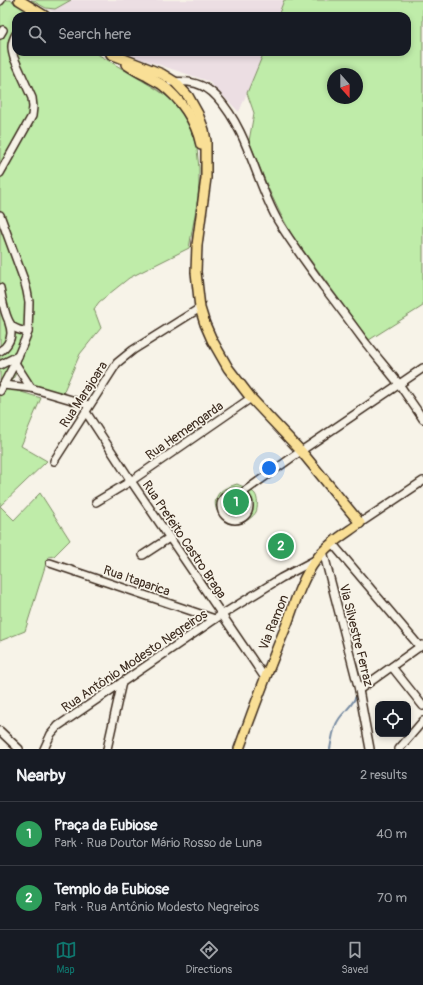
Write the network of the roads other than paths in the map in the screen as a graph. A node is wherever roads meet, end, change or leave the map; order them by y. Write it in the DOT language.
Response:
graph roads {
  1 [pos="19,0"];
  2 [pos="29,12"];
  3 [pos="12,41"];
  4 [pos="12,51"];
  5 [pos="13,56"];
  6 [pos="113,56"];
  7 [pos="116,56"];
  8 [pos="175,82"];
  9 [pos="161,84"];
  10 [pos="206,164"];
  11 [pos="0,173"];
  12 [pos="0,215"];
  13 [pos="0,288"];
  14 [pos="200,308"];
  15 [pos="8,320"];
  16 [pos="28,332"];
  17 [pos="0,351"];
  18 [pos="18,356"];
  19 [pos="15,363"];
  20 [pos="0,365"];
  21 [pos="423,368"];
  22 [pos="399,384"];
  23 [pos="2,388"];
  24 [pos="31,388"];
  25 [pos="251,398"];
  26 [pos="88,409"];
  27 [pos="423,419"];
  28 [pos="301,452"];
  29 [pos="54,461"];
  30 [pos="131,481"];
  31 [pos="423,481"];
  32 [pos="242,493"];
  33 [pos="96,502"];
  34 [pos="360,523"];
  35 [pos="169,538"];
  36 [pos="332,543"];
  37 [pos="323,551"];
  38 [pos="143,555"];
  39 [pos="316,559"];
  40 [pos="50,564"];
  41 [pos="223,615"];
  42 [pos="215,619"];
  43 [pos="422,645"];
  44 [pos="392,667"];
  45 [pos="265,678"];
  46 [pos="122,682"];
  47 [pos="359,690"];
  48 [pos="423,706"];
  49 [pos="423,721"];
  50 [pos="0,731"];
  51 [pos="371,748"];
  52 [pos="19,749"];
  53 [pos="44,749"];
  54 [pos="106,749"];
  55 [pos="239,749"];
  56 [pos="399,749"];
  1 -- 2 [label="main road"];
  3 -- 4 [label="street"];
  5 -- 11 [label="street"];
  6 -- 9 [label="main road"];
  7 -- 8 [label="main road"];
  8 -- 9 [label="street"];
  8 -- 10 [label="main road"];
  8 -- 22 [label="street"];
  9 -- 10 [label="main road"];
  10 -- 14 [label="main road"];
  12 -- 16 [label="street"];
  13 -- 15 [label="street"];
  14 -- 25 [label="main road"];
  14 -- 26 [label="street, Rua Marajoara"];
  15 -- 16 [label="street"];
  15 -- 17 [label="street"];
  16 -- 18 [label="street"];
  18 -- 19 [label="street"];
  18 -- 20 [label="street"];
  19 -- 23 [label="street"];
  19 -- 24 [label="street"];
  21 -- 22 [label="street"];
  22 -- 27 [label="street"];
  22 -- 28 [label="street"];
  23 -- 24 [label="street"];
  24 -- 26 [label="street"];
  25 -- 28 [label="main road"];
  25 -- 30 [label="street, Rua Hemengarda"];
  26 -- 29 [label="street, Rua Marajoara"];
  26 -- 30 [label="street, Rua Prefeito Castro Braga"];
  28 -- 32 [label="street"];
  28 -- 34 [label="main road"];
  30 -- 33 [label="street, Rua Hemengarda"];
  30 -- 35 [label="street, Rua Prefeito Castro Braga"];
  31 -- 34 [label="street"];
  32 -- 32 [label="street"];
  34 -- 36 [label="main road, Via Ramon"];
  35 -- 38 [label="street"];
  35 -- 41 [label="street, Rua Prefeito Castro Braga"];
  36 -- 37 [label="main road, Via Ramon"];
  36 -- 43 [label="street"];
  37 -- 39 [label="main road, Via Ramon"];
  37 -- 47 [label="street, Via Silvestre Ferraz"];
  39 -- 41 [label="street, Rua Antônio Modesto Negreiros"];
  39 -- 45 [label="main road, Via Ramon"];
  40 -- 42 [label="street, Rua Itaparica"];
  41 -- 42 [label="street, Rua Antônio Modesto Negreiros"];
  41 -- 45 [label="street, Rua Prefeito Castro Braga"];
  42 -- 46 [label="street, Rua Antônio Modesto Negreiros"];
  43 -- 44 [label="street"];
  44 -- 47 [label="street"];
  44 -- 48 [label="street"];
  45 -- 55 [label="main road, Via Ramon"];
  46 -- 53 [label="street, Rua Antônio Modesto Negreiros"];
  46 -- 54 [label="street"];
  47 -- 51 [label="street, Via Silvestre Ferraz"];
  49 -- 56 [label="street"];
  50 -- 52 [label="street"];
}
